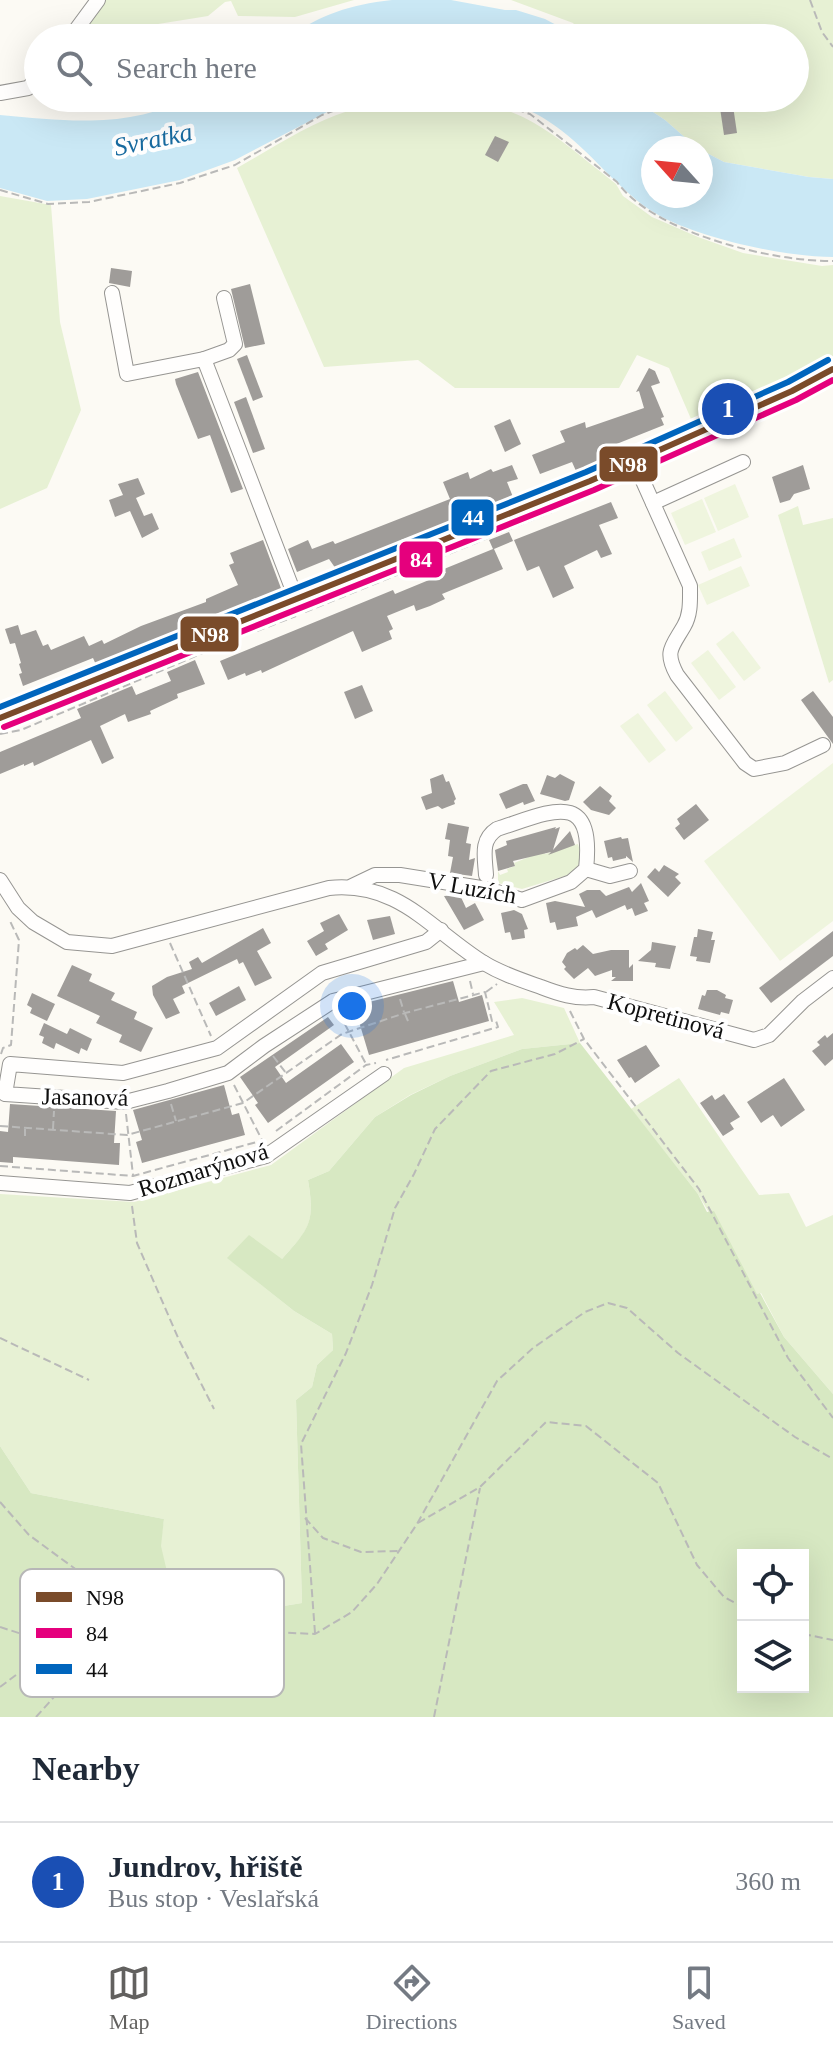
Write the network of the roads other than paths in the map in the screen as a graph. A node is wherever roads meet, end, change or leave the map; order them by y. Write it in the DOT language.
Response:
graph roads {
  1 [pos="98,0"];
  2 [pos="80,24"];
  3 [pos="24,89"];
  4 [pos="0,93"];
  5 [pos="112,293"];
  6 [pos="224,298"];
  7 [pos="204,359"];
  8 [pos="833,369"];
  9 [pos="634,461"];
  10 [pos="743,462"];
  11 [pos="653,503"];
  12 [pos="297,601"];
  13 [pos="0,718"];
  14 [pos="823,745"];
  15 [pos="586,869"];
  16 [pos="630,871"];
  17 [pos="486,875"];
  18 [pos="0,880"];
  19 [pos="352,886"];
  20 [pos="441,930"];
  21 [pos="484,963"];
  22 [pos="833,978"];
  23 [pos="217,1048"];
  24 [pos="123,1073"];
  25 [pos="228,1073"];
  26 [pos="384,1074"];
  27 [pos="125,1102"];
  28 [pos="0,1183"];
  1 -- 2 [label="street"];
  3 -- 4 [label="street"];
  5 -- 7 [label="street"];
  6 -- 7 [label="street"];
  7 -- 12 [label="street"];
  8 -- 9 [label="street"];
  9 -- 11 [label="street"];
  9 -- 12 [label="street"];
  10 -- 11 [label="street"];
  11 -- 14 [label="street"];
  12 -- 13 [label="street"];
  15 -- 16 [label="street"];
  15 -- 17 [label="street, V Luzích"];
  15 -- 19 [label="street, V Luzích"];
  18 -- 19 [label="street"];
  19 -- 20 [label="street"];
  20 -- 21 [label="street"];
  20 -- 23 [label="street, Jasanová"];
  21 -- 22 [label="street, Kopretinová"];
  21 -- 25 [label="street, Jasanová"];
  23 -- 24 [label="street, Jasanová"];
  23 -- 25 [label="street"];
  24 -- 27 [label="street"];
  24 -- 27 [label="street, Jasanová"];
  25 -- 27 [label="street, Jasanová"];
  26 -- 28 [label="street, Rozmarýnová"];
}
